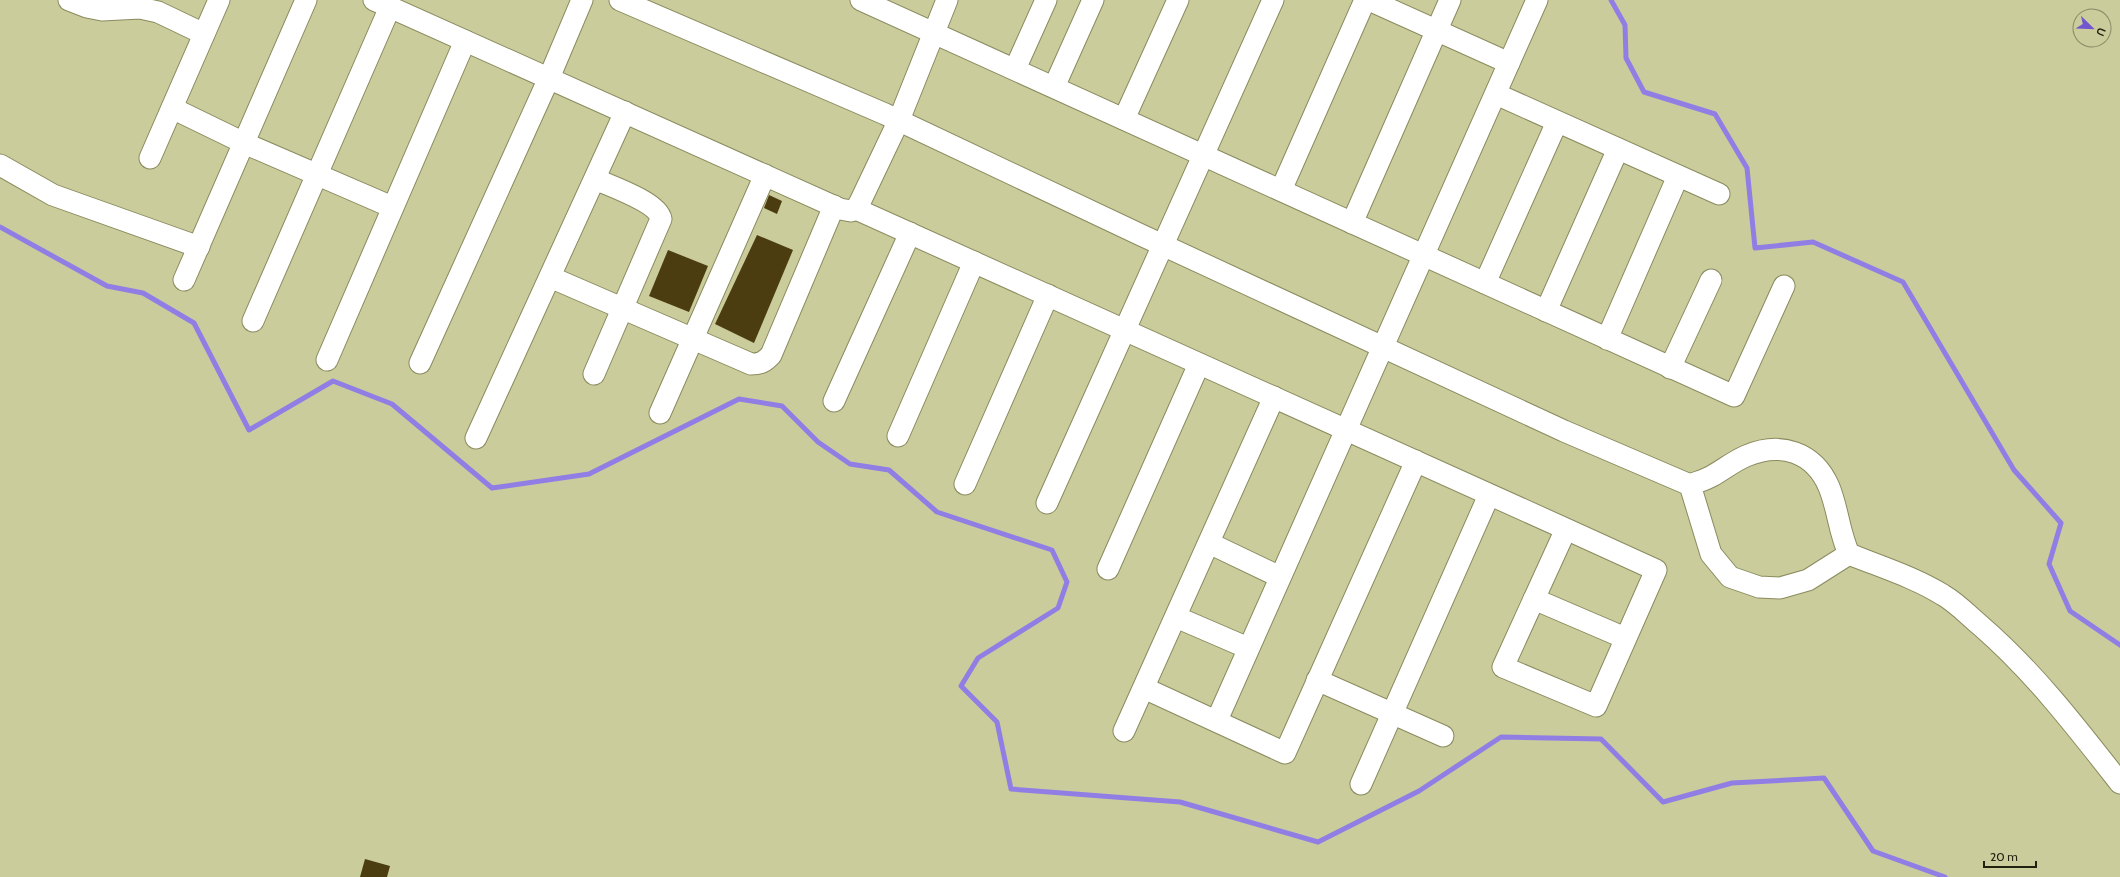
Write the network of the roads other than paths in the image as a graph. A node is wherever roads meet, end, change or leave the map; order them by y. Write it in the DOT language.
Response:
graph roads {
  1 [pos="69,0"];
  2 [pos="219,0"];
  3 [pos="306,0"];
  4 [pos="582,0"];
  5 [pos="620,0"];
  6 [pos="861,0"];
  7 [pos="947,0"];
  8 [pos="1046,0"];
  9 [pos="1093,0"];
  10 [pos="1178,0"];
  11 [pos="1365,0"];
  12 [pos="1369,0"];
  13 [pos="1450,0"];
  14 [pos="1537,0"];
  15 [pos="1265,2"];
  16 [pos="382,4"];
  17 [pos="1436,31"];
  18 [pos="933,32"];
  19 [pos="204,34"];
  20 [pos="465,41"];
  21 [pos="1509,64"];
  22 [pos="1016,69"];
  23 [pos="549,78"];
  24 [pos="1054,87"];
  25 [pos="1496,94"];
  26 [pos="172,108"];
  27 [pos="625,112"];
  28 [pos="1124,119"];
  29 [pos="899,120"];
  30 [pos="1557,122"];
  31 [pos="244,143"];
  32 [pos="1618,149"];
  33 [pos="1204,155"];
  34 [pos="150,158"];
  35 [pos="0,165"];
  36 [pos="318,175"];
  37 [pos="765,175"];
  38 [pos="1678,176"];
  39 [pos="595,179"];
  40 [pos="1281,190"];
  41 [pos="1719,194"];
  42 [pos="834,206"];
  43 [pos="392,207"];
  44 [pos="856,209"];
  45 [pos="1352,223"];
  46 [pos="910,233"];
  47 [pos="1164,245"];
  48 [pos="199,248"];
  49 [pos="1424,256"];
  50 [pos="974,262"];
  51 [pos="550,277"];
  52 [pos="184,280"];
  53 [pos="1711,280"];
  54 [pos="1485,283"];
  55 [pos="1784,286"];
  56 [pos="1048,295"];
  57 [pos="623,309"];
  58 [pos="1546,311"];
  59 [pos="253,320"];
  60 [pos="1125,330"];
  61 [pos="693,338"];
  62 [pos="1607,339"];
  63 [pos="1382,347"];
  64 [pos="326,360"];
  65 [pos="420,364"];
  66 [pos="1199,364"];
  67 [pos="1670,368"];
  68 [pos="594,374"];
  69 [pos="1274,397"];
  70 [pos="834,401"];
  71 [pos="660,413"];
  72 [pos="1345,430"];
  73 [pos="898,436"];
  74 [pos="476,438"];
  75 [pos="1416,461"];
  76 [pos="965,484"];
  77 [pos="1690,485"];
  78 [pos="1489,495"];
  79 [pos="1047,503"];
  80 [pos="1566,529"];
  81 [pos="1209,543"];
  82 [pos="1849,554"];
  83 [pos="1108,569"];
  84 [pos="1280,577"];
  85 [pos="1534,599"];
  86 [pos="1176,617"];
  87 [pos="1625,638"];
  88 [pos="1248,648"];
  89 [pos="1317,680"];
  90 [pos="1144,688"];
  91 [pos="1392,714"];
  92 [pos="1217,720"];
  93 [pos="1124,731"];
  94 [pos="1443,736"];
  95 [pos="2120,783"];
  96 [pos="1361,784"];
  1 -- 19 [label="street"];
  2 -- 19 [label="street"];
  3 -- 31 [label="street"];
  4 -- 23 [label="street"];
  5 -- 29 [label="street"];
  6 -- 18 [label="street"];
  7 -- 18 [label="street"];
  8 -- 22 [label="street"];
  9 -- 24 [label="street"];
  10 -- 28 [label="street"];
  11 -- 40 [label="street"];
  12 -- 17 [label="street"];
  13 -- 17 [label="street"];
  14 -- 21 [label="street"];
  15 -- 33 [label="street"];
  16 -- 20 [label="street"];
  16 -- 36 [label="street"];
  17 -- 21 [label="street"];
  17 -- 45 [label="street"];
  18 -- 22 [label="street"];
  18 -- 29 [label="street"];
  19 -- 26 [label="street"];
  20 -- 23 [label="street"];
  20 -- 43 [label="street"];
  21 -- 25 [label="street"];
  22 -- 24 [label="street"];
  23 -- 27 [label="street"];
  23 -- 65 [label="street"];
  24 -- 28 [label="street"];
  25 -- 30 [label="street"];
  25 -- 49 [label="street"];
  26 -- 31 [label="street"];
  26 -- 34 [label="street"];
  27 -- 37 [label="street"];
  27 -- 39 [label="street"];
  28 -- 33 [label="street"];
  29 -- 44 [label="street"];
  29 -- 47 [label="street"];
  30 -- 32 [label="street"];
  30 -- 54 [label="street"];
  31 -- 36 [label="street"];
  31 -- 48 [label="street"];
  32 -- 38 [label="street"];
  32 -- 58 [label="street"];
  33 -- 40 [label="street"];
  33 -- 47 [label="street"];
  35 -- 48 [label="street"];
  36 -- 43 [label="street"];
  36 -- 59 [label="street"];
  37 -- 42 [label="street"];
  37 -- 61 [label="street"];
  38 -- 41 [label="street"];
  38 -- 62 [label="street"];
  39 -- 51 [label="street"];
  39 -- 57 [label="street"];
  40 -- 45 [label="street"];
  42 -- 44 [label="street"];
  42 -- 61 [label="street"];
  43 -- 64 [label="street"];
  44 -- 46 [label="street"];
  45 -- 49 [label="street"];
  46 -- 50 [label="street"];
  46 -- 70 [label="street"];
  47 -- 60 [label="street"];
  47 -- 63 [label="street"];
  48 -- 52 [label="street"];
  49 -- 54 [label="street"];
  49 -- 63 [label="street"];
  50 -- 56 [label="street"];
  50 -- 73 [label="street"];
  51 -- 57 [label="street"];
  51 -- 74 [label="street"];
  53 -- 67 [label="street"];
  54 -- 58 [label="street"];
  55 -- 67 [label="street"];
  56 -- 60 [label="street"];
  56 -- 76 [label="street"];
  57 -- 61 [label="street"];
  57 -- 68 [label="street"];
  58 -- 62 [label="street"];
  60 -- 66 [label="street"];
  60 -- 79 [label="street"];
  61 -- 71 [label="street"];
  62 -- 67 [label="street"];
  63 -- 72 [label="street"];
  63 -- 77 [label="street"];
  66 -- 69 [label="street"];
  66 -- 83 [label="street"];
  69 -- 72 [label="street"];
  69 -- 81 [label="street"];
  72 -- 75 [label="street"];
  72 -- 84 [label="street"];
  75 -- 78 [label="street"];
  75 -- 89 [label="street"];
  77 -- 82 [label="street"];
  77 -- 82 [label="street"];
  78 -- 80 [label="street"];
  78 -- 91 [label="street"];
  80 -- 85 [label="street"];
  80 -- 87 [label="street"];
  81 -- 84 [label="street"];
  81 -- 86 [label="street"];
  82 -- 95 [label="street"];
  84 -- 88 [label="street"];
  85 -- 87 [label="street"];
  85 -- 87 [label="street"];
  86 -- 88 [label="street"];
  86 -- 90 [label="street"];
  88 -- 92 [label="street"];
  89 -- 91 [label="street"];
  89 -- 92 [label="street"];
  90 -- 92 [label="street"];
  90 -- 93 [label="street"];
  91 -- 94 [label="street"];
  91 -- 96 [label="street"];
}
